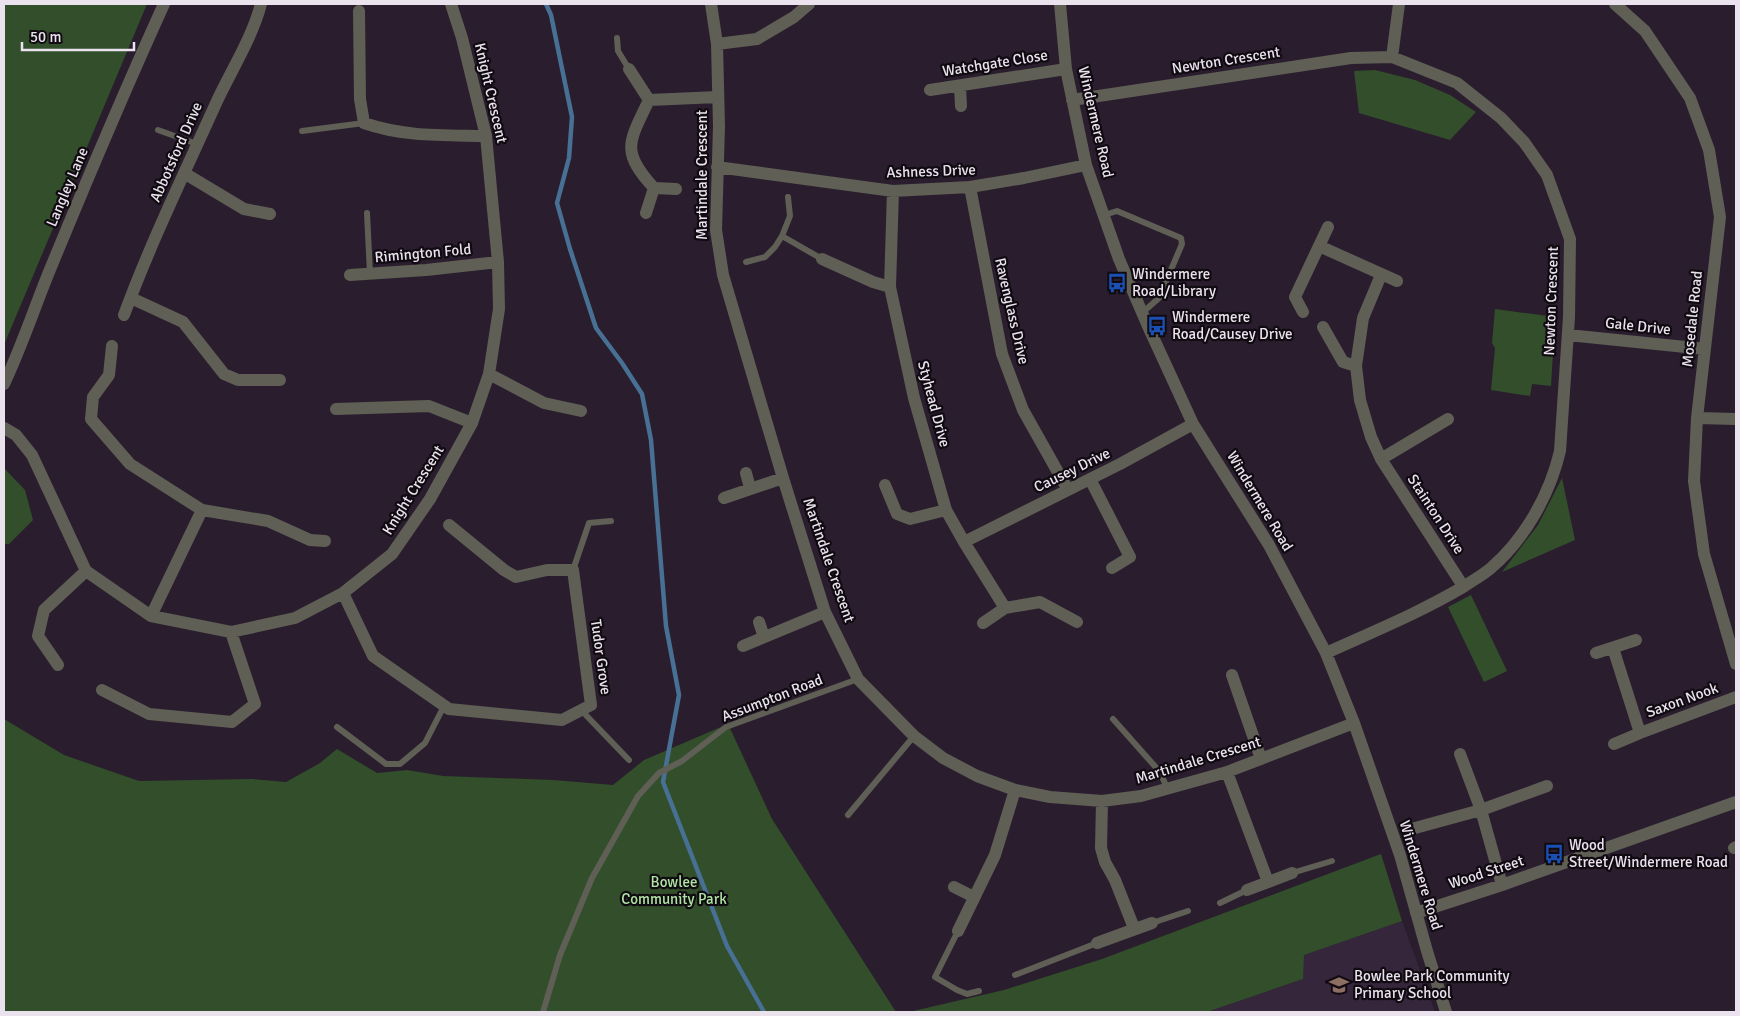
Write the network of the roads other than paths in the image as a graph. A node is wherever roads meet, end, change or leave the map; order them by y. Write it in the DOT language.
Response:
graph roads {
  1 [pos="164,4"];
  2 [pos="261,4"];
  3 [pos="451,4"];
  4 [pos="712,4"];
  5 [pos="809,4"];
  6 [pos="1060,4"];
  7 [pos="1400,4"];
  8 [pos="1615,4"];
  9 [pos="358,7"];
  10 [pos="617,38"];
  11 [pos="717,44"];
  12 [pos="1392,57"];
  13 [pos="1066,69"];
  14 [pos="629,70"];
  15 [pos="960,86"];
  16 [pos="930,90"];
  17 [pos="718,97"];
  18 [pos="649,100"];
  19 [pos="1072,100"];
  20 [pos="961,106"];
  21 [pos="364,123"];
  22 [pos="158,130"];
  23 [pos="302,131"];
  24 [pos="486,136"];
  25 [pos="197,144"];
  26 [pos="1086,165"];
  27 [pos="717,167"];
  28 [pos="184,173"];
  29 [pos="970,187"];
  30 [pos="654,188"];
  31 [pos="676,189"];
  32 [pos="893,191"];
  33 [pos="788,197"];
  34 [pos="367,213"];
  35 [pos="646,213"];
  36 [pos="270,214"];
  37 [pos="1104,215"];
  38 [pos="1328,227"];
  39 [pos="782,236"];
  40 [pos="1319,246"];
  41 [pos="822,259"];
  42 [pos="498,262"];
  43 [pos="746,262"];
  44 [pos="370,274"];
  45 [pos="350,275"];
  46 [pos="1381,275"];
  47 [pos="1397,281"];
  48 [pos="890,287"];
  49 [pos="131,298"];
  50 [pos="1303,312"];
  51 [pos="1142,313"];
  52 [pos="124,315"];
  53 [pos="1323,326"];
  54 [pos="1568,335"];
  55 [pos="112,346"];
  56 [pos="1705,350"];
  57 [pos="1356,366"];
  58 [pos="489,374"];
  59 [pos="280,380"];
  60 [pos="4,384"];
  61 [pos="336,409"];
  62 [pos="581,411"];
  63 [pos="1697,418"];
  64 [pos="1448,419"];
  65 [pos="1736,419"];
  66 [pos="472,423"];
  67 [pos="1193,424"];
  68 [pos="4,428"];
  69 [pos="1382,459"];
  70 [pos="746,473"];
  71 [pos="783,478"];
  72 [pos="1090,479"];
  73 [pos="885,485"];
  74 [pos="750,488"];
  75 [pos="1068,490"];
  76 [pos="724,498"];
  77 [pos="202,510"];
  78 [pos="946,510"];
  79 [pos="611,521"];
  80 [pos="449,524"];
  81 [pos="325,541"];
  82 [pos="964,542"];
  83 [pos="1112,568"];
  84 [pos="86,570"];
  85 [pos="573,570"];
  86 [pos="1463,586"];
  87 [pos="342,593"];
  88 [pos="1005,608"];
  89 [pos="825,612"];
  90 [pos="151,616"];
  91 [pos="759,622"];
  92 [pos="1077,622"];
  93 [pos="983,623"];
  94 [pos="231,632"];
  95 [pos="764,637"];
  96 [pos="1636,640"];
  97 [pos="743,646"];
  98 [pos="1613,648"];
  99 [pos="1326,653"];
  100 [pos="1596,653"];
  101 [pos="1736,664"];
  102 [pos="58,665"];
  103 [pos="1232,675"];
  104 [pos="858,679"];
  105 [pos="102,690"];
  106 [pos="1736,697"];
  107 [pos="444,706"];
  108 [pos="581,710"];
  109 [pos="1113,719"];
  110 [pos="1354,723"];
  111 [pos="336,727"];
  112 [pos="1640,733"];
  113 [pos="914,736"];
  114 [pos="1614,744"];
  115 [pos="1460,754"];
  116 [pos="1261,759"];
  117 [pos="629,760"];
  118 [pos="1226,772"];
  119 [pos="1547,786"];
  120 [pos="1015,790"];
  121 [pos="1168,790"];
  122 [pos="1102,801"];
  123 [pos="1736,802"];
  124 [pos="1481,810"];
  125 [pos="848,815"];
  126 [pos="1415,828"];
  127 [pos="1332,861"];
  128 [pos="1292,874"];
  129 [pos="1268,882"];
  130 [pos="1502,885"];
  131 [pos="954,887"];
  132 [pos="1248,890"];
  133 [pos="974,897"];
  134 [pos="1220,903"];
  135 [pos="1188,911"];
  136 [pos="1416,913"];
  137 [pos="1152,923"];
  138 [pos="1134,928"];
  139 [pos="958,931"];
  140 [pos="1097,944"];
  141 [pos="1015,975"];
  142 [pos="979,990"];
  143 [pos="543,1012"];
  144 [pos="1446,1012"];
  1 -- 60 [label="street, Langley Lane"];
  2 -- 25 [label="street, Abbotsford Drive"];
  3 -- 24 [label="street, Knight Crescent"];
  4 -- 11 [label="street, Martindale Crescent"];
  5 -- 11 [label="street"];
  6 -- 13 [label="street, Windermere Road"];
  7 -- 12 [label="street"];
  8 -- 56 [label="street, Mosedale Road"];
  9 -- 21 [label="street"];
  10 -- 14 [label="lane"];
  11 -- 17 [label="street, Martindale Crescent"];
  12 -- 19 [label="street, Newton Crescent"];
  12 -- 54 [label="street, Newton Crescent"];
  13 -- 15 [label="street, Watchgate Close"];
  13 -- 19 [label="street, Windermere Road"];
  14 -- 18 [label="street"];
  15 -- 16 [label="street, Watchgate Close"];
  15 -- 20 [label="street"];
  17 -- 18 [label="street"];
  17 -- 27 [label="street, Martindale Crescent"];
  18 -- 30 [label="street"];
  19 -- 26 [label="street, Windermere Road"];
  21 -- 23 [label="lane"];
  21 -- 24 [label="street"];
  22 -- 25 [label="lane"];
  24 -- 42 [label="street, Knight Crescent"];
  25 -- 28 [label="street, Abbotsford Drive"];
  26 -- 29 [label="street, Ashness Drive"];
  26 -- 37 [label="street, Windermere Road"];
  27 -- 32 [label="street, Ashness Drive"];
  27 -- 71 [label="street, Martindale Crescent"];
  28 -- 36 [label="street"];
  28 -- 49 [label="street, Abbotsford Drive"];
  29 -- 32 [label="street, Ashness Drive"];
  29 -- 75 [label="street, Ravenglass Drive"];
  30 -- 31 [label="street"];
  30 -- 35 [label="street"];
  32 -- 48 [label="street, Styhead Drive"];
  33 -- 39 [label="lane"];
  34 -- 44 [label="lane"];
  37 -- 51 [label="street, Windermere Road"];
  37 -- 51 [label="lane"];
  38 -- 40 [label="street"];
  39 -- 41 [label="lane"];
  39 -- 43 [label="lane"];
  40 -- 46 [label="street"];
  40 -- 50 [label="street"];
  41 -- 48 [label="street"];
  42 -- 44 [label="street, Rimington Fold"];
  42 -- 58 [label="street, Knight Crescent"];
  44 -- 45 [label="street, Rimington Fold"];
  46 -- 47 [label="street"];
  46 -- 57 [label="street, Stainton Drive"];
  48 -- 78 [label="street, Styhead Drive"];
  49 -- 52 [label="street, Abbotsford Drive"];
  49 -- 59 [label="street"];
  51 -- 67 [label="street, Windermere Road"];
  53 -- 57 [label="street"];
  54 -- 56 [label="street, Gale Drive"];
  54 -- 86 [label="street, Newton Crescent"];
  55 -- 77 [label="street"];
  56 -- 63 [label="street, Mosedale Road"];
  57 -- 69 [label="street, Stainton Drive"];
  58 -- 62 [label="street"];
  58 -- 66 [label="street, Knight Crescent"];
  61 -- 66 [label="street"];
  63 -- 65 [label="street"];
  63 -- 101 [label="street, Mosedale Road"];
  64 -- 69 [label="street"];
  66 -- 87 [label="street, Knight Crescent"];
  67 -- 72 [label="street, Causey Drive"];
  67 -- 99 [label="street, Windermere Road"];
  68 -- 84 [label="street, Knight Crescent"];
  69 -- 86 [label="street, Stainton Drive"];
  70 -- 74 [label="street"];
  71 -- 74 [label="street"];
  71 -- 89 [label="street, Martindale Crescent"];
  72 -- 75 [label="street, Causey Drive"];
  72 -- 83 [label="street"];
  73 -- 78 [label="street"];
  74 -- 76 [label="street"];
  75 -- 82 [label="street, Causey Drive"];
  77 -- 81 [label="street"];
  77 -- 90 [label="street"];
  78 -- 82 [label="street, Styhead Drive"];
  79 -- 85 [label="lane"];
  80 -- 85 [label="street"];
  82 -- 88 [label="street, Styhead Drive"];
  84 -- 90 [label="street, Knight Crescent"];
  84 -- 102 [label="street"];
  85 -- 108 [label="street, Tudor Grove"];
  86 -- 99 [label="street, Newton Crescent"];
  87 -- 94 [label="street, Knight Crescent"];
  87 -- 107 [label="street, Tudor Grove"];
  88 -- 92 [label="street"];
  88 -- 93 [label="street"];
  89 -- 95 [label="street"];
  89 -- 104 [label="street, Martindale Crescent"];
  90 -- 94 [label="street, Knight Crescent"];
  91 -- 95 [label="street"];
  94 -- 105 [label="street"];
  95 -- 97 [label="street"];
  96 -- 98 [label="street"];
  98 -- 100 [label="street"];
  98 -- 112 [label="street, Saxon Nook"];
  99 -- 110 [label="street, Windermere Road"];
  103 -- 116 [label="street"];
  104 -- 113 [label="street, Martindale Crescent"];
  104 -- 143 [label="lane, Assumpton Road"];
  106 -- 112 [label="street, Saxon Nook"];
  107 -- 108 [label="street, Tudor Grove"];
  107 -- 111 [label="lane"];
  108 -- 117 [label="lane"];
  109 -- 121 [label="lane"];
  110 -- 116 [label="street, Martindale Crescent"];
  110 -- 136 [label="street, Windermere Road"];
  112 -- 114 [label="street, Saxon Nook"];
  113 -- 120 [label="street, Martindale Crescent"];
  113 -- 125 [label="lane"];
  115 -- 124 [label="street"];
  116 -- 118 [label="street, Martindale Crescent"];
  118 -- 121 [label="street, Martindale Crescent"];
  118 -- 129 [label="street"];
  119 -- 124 [label="street"];
  120 -- 122 [label="street, Martindale Crescent"];
  120 -- 133 [label="street"];
  121 -- 122 [label="street, Martindale Crescent"];
  122 -- 138 [label="street"];
  123 -- 130 [label="street, Wood Street"];
  124 -- 126 [label="street"];
  124 -- 130 [label="street"];
  127 -- 128 [label="lane"];
  128 -- 129 [label="street"];
  129 -- 132 [label="street"];
  130 -- 136 [label="street, Wood Street"];
  131 -- 133 [label="street"];
  132 -- 134 [label="lane"];
  133 -- 139 [label="street"];
  135 -- 137 [label="lane"];
  136 -- 144 [label="street, Windermere Road"];
  137 -- 138 [label="street"];
  138 -- 140 [label="street"];
  139 -- 142 [label="lane"];
  140 -- 141 [label="lane"];
}
